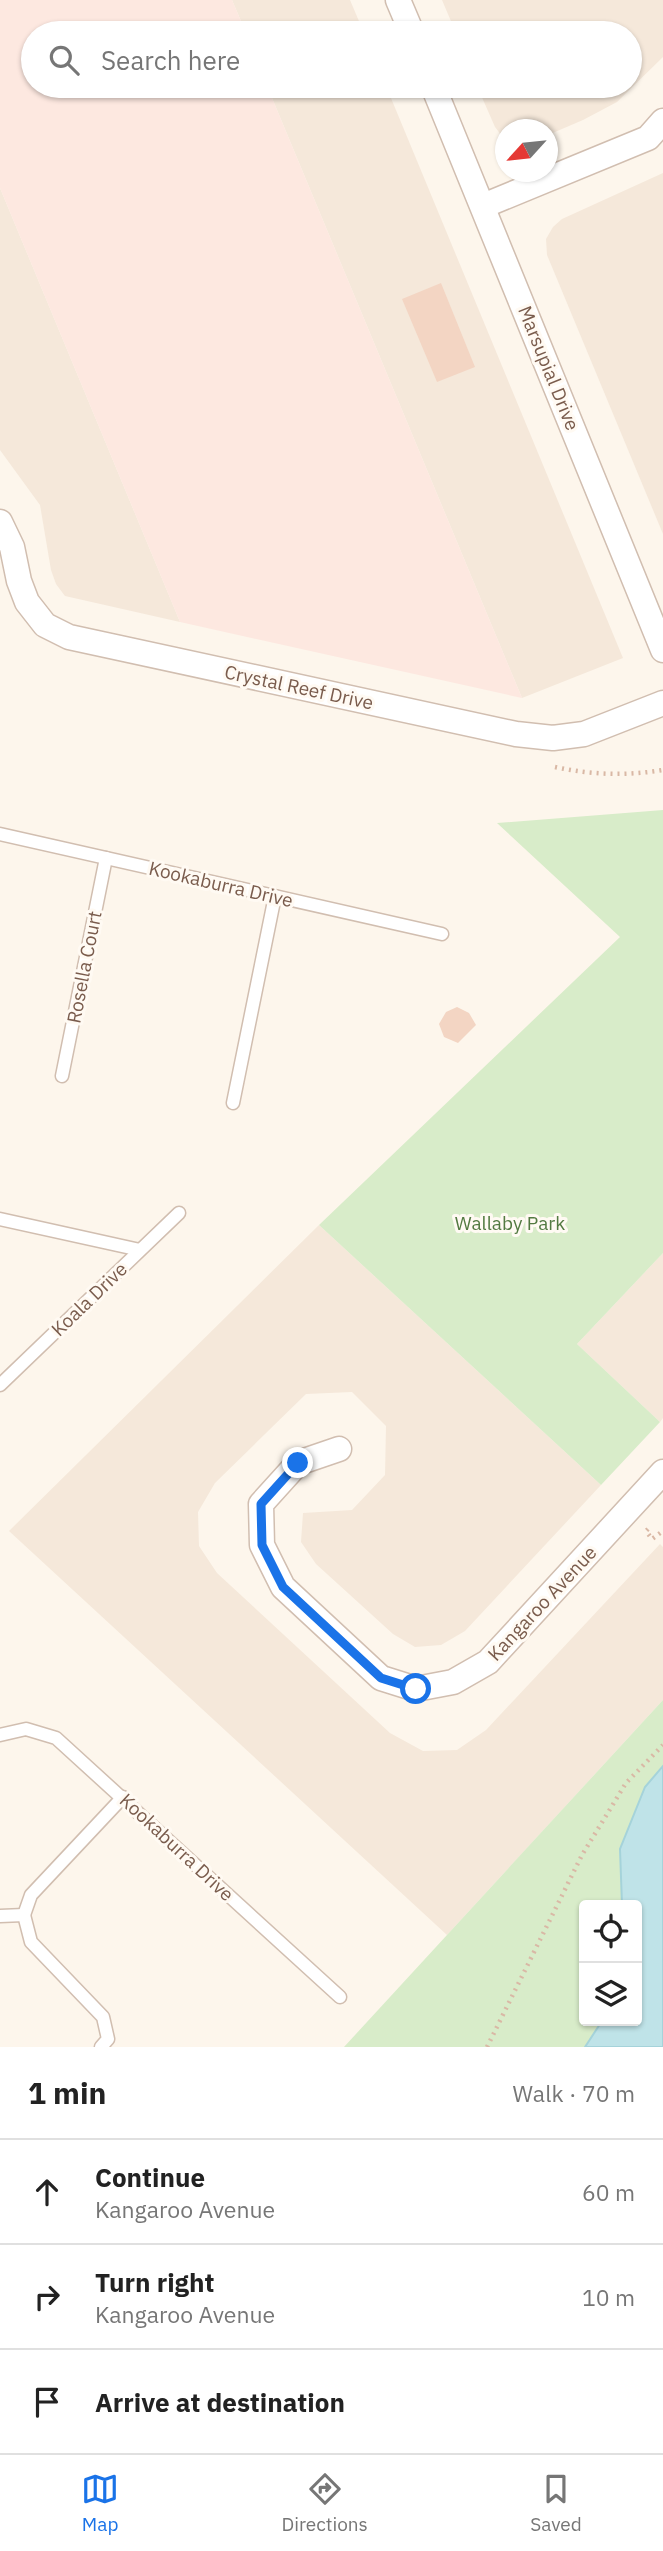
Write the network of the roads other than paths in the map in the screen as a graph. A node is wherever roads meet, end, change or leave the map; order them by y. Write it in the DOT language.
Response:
graph roads {
  1 [pos="398,0"];
  2 [pos="407,21"];
  3 [pos="438,98"];
  4 [pos="663,121"];
  5 [pos="483,206"];
  6 [pos="0,522"];
  7 [pos="663,650"];
  8 [pos="663,702"];
  9 [pos="0,834"];
  10 [pos="106,858"];
  11 [pos="275,896"];
  12 [pos="442,934"];
  13 [pos="62,1076"];
  14 [pos="233,1103"];
  15 [pos="178,1213"];
  16 [pos="0,1219"];
  17 [pos="140,1250"];
  18 [pos="0,1385"];
  19 [pos="339,1448"];
  20 [pos="663,1472"];
  21 [pos="0,1735"];
  22 [pos="123,1797"];
  23 [pos="24,1915"];
  24 [pos="0,1916"];
  25 [pos="340,1997"];
  26 [pos="105,2043"];
  1 -- 2 [label="street"];
  3 -- 5 [label="street, Marsupial Drive"];
  4 -- 5 [label="street"];
  5 -- 7 [label="street, Marsupial Drive"];
  6 -- 8 [label="street, Crystal Reef Drive"];
  9 -- 10 [label="lane, Kookaburra Drive"];
  10 -- 11 [label="lane, Kookaburra Drive"];
  10 -- 13 [label="lane, Rosella Court"];
  11 -- 12 [label="lane, Kookaburra Drive"];
  11 -- 14 [label="lane"];
  15 -- 17 [label="lane, Koala Drive"];
  16 -- 17 [label="lane"];
  17 -- 18 [label="lane, Koala Drive"];
  19 -- 20 [label="street, Kangaroo Avenue"];
  21 -- 22 [label="lane, Kookaburra Drive"];
  22 -- 23 [label="lane"];
  22 -- 25 [label="lane, Kookaburra Drive"];
  23 -- 24 [label="lane"];
  23 -- 26 [label="lane"];
}
